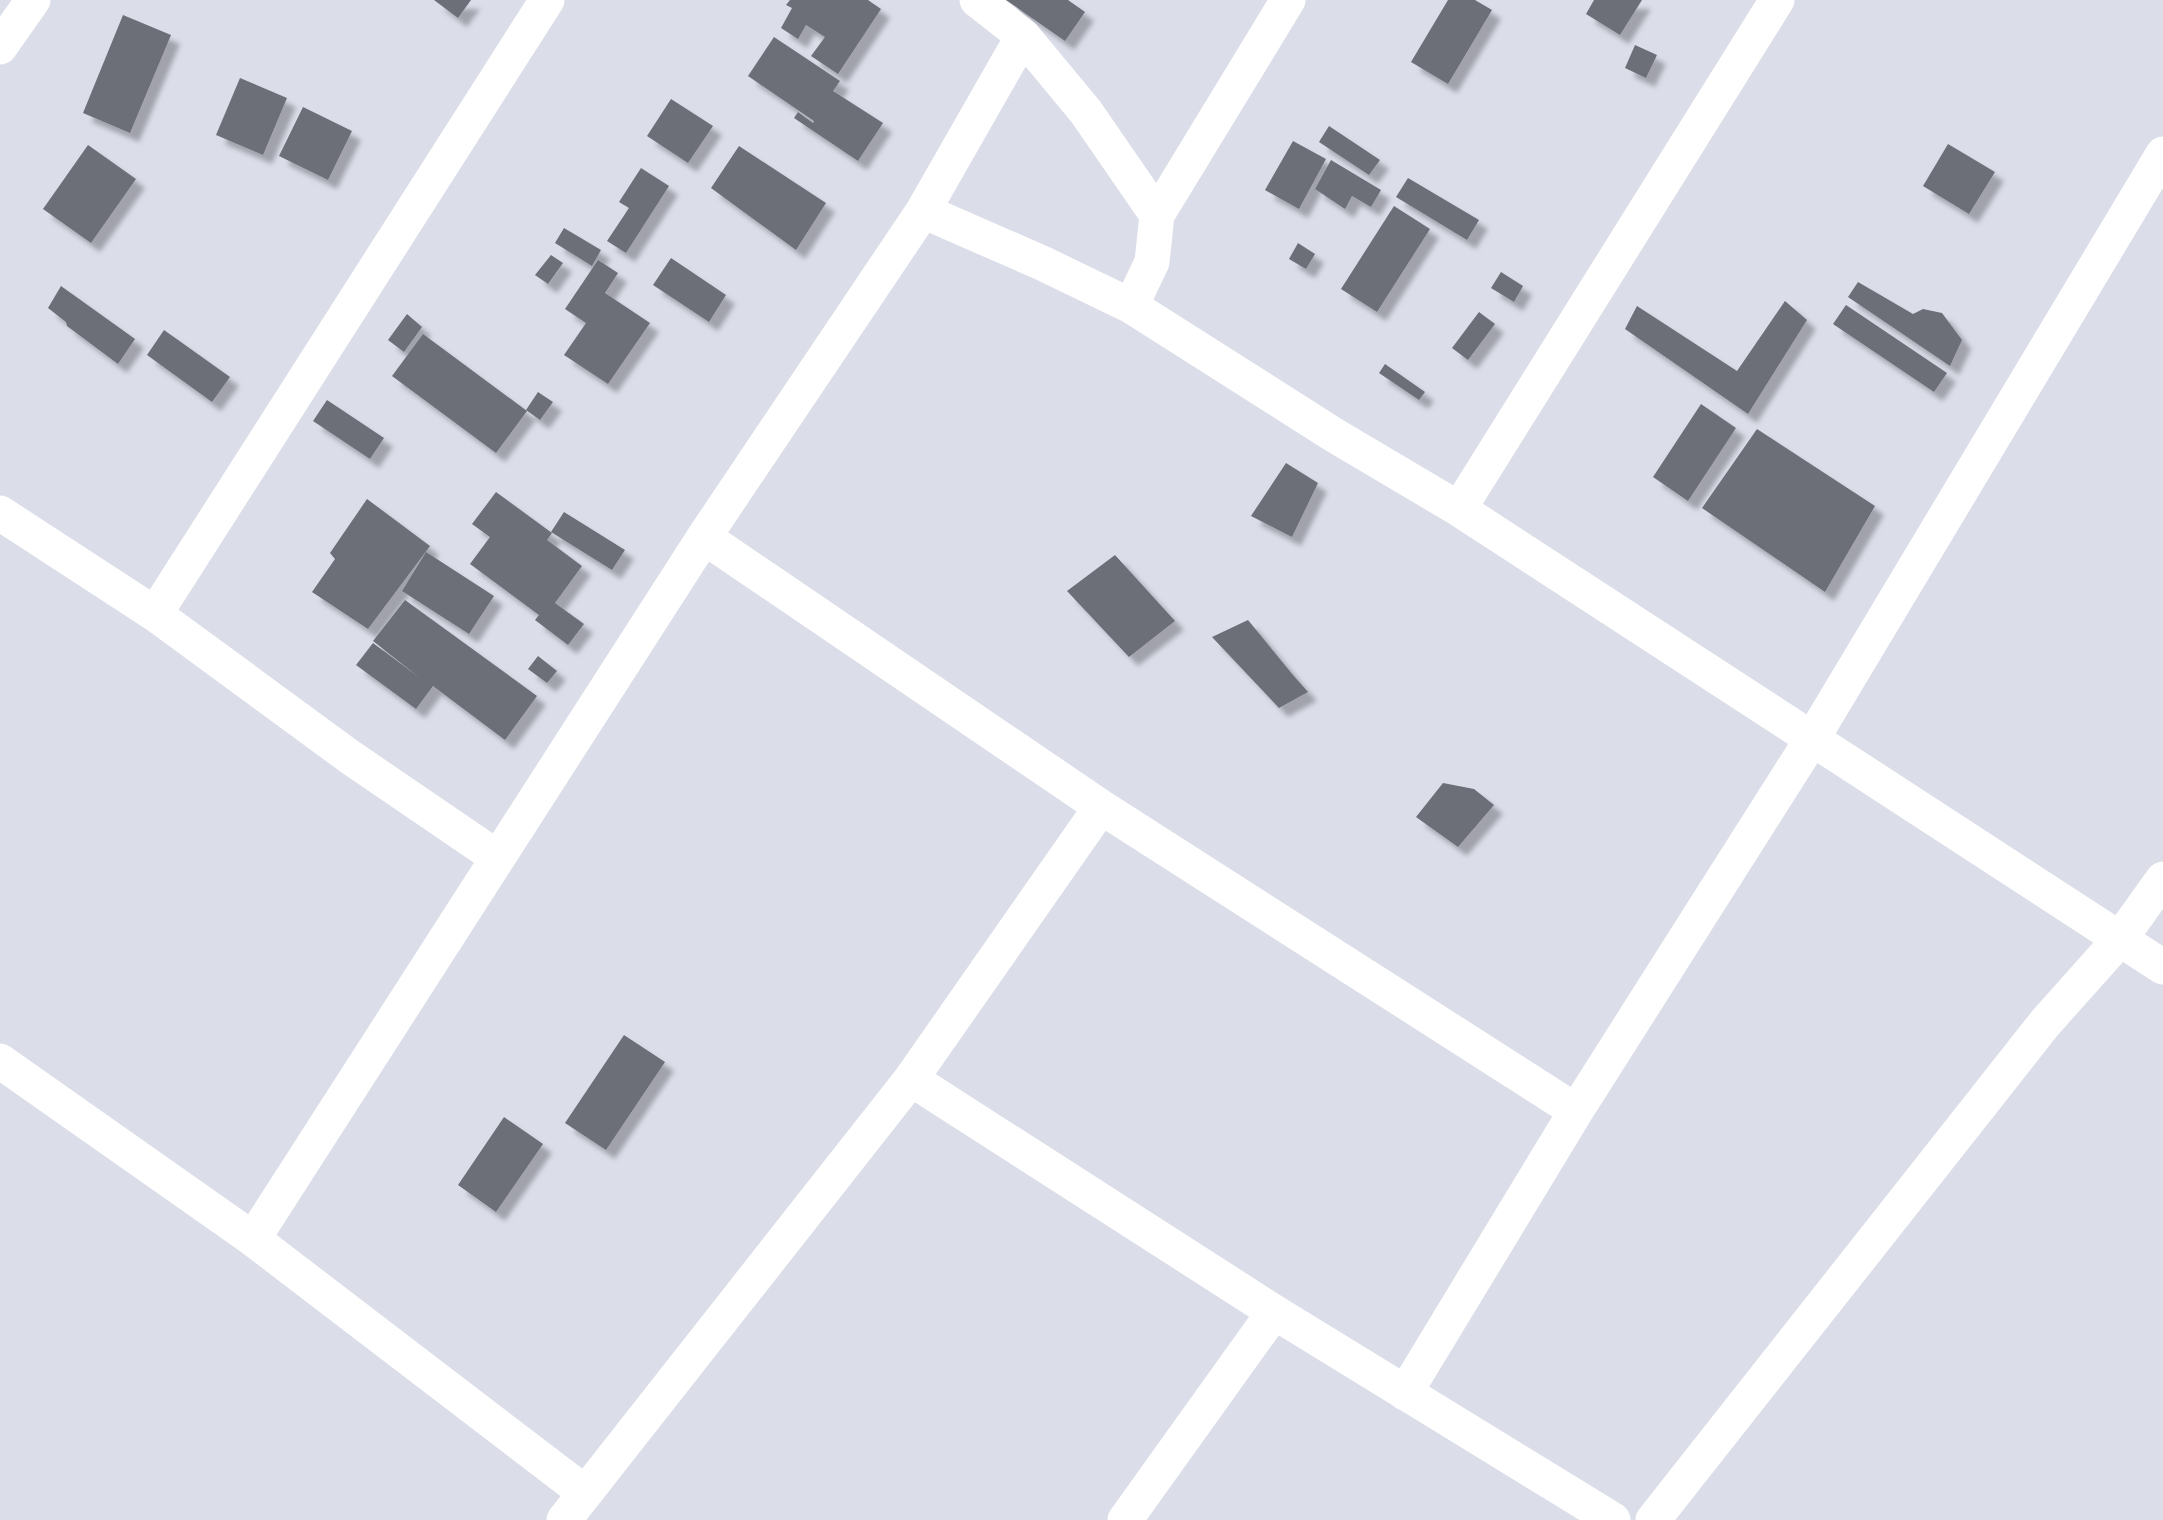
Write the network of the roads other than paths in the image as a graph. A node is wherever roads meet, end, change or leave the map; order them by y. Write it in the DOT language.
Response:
graph roads {
  1 [pos="32,0"];
  2 [pos="546,0"];
  3 [pos="977,0"];
  4 [pos="1288,0"];
  5 [pos="1776,0"];
  6 [pos="1023,36"];
  7 [pos="0,47"];
  8 [pos="2163,154"];
  9 [pos="923,211"];
  10 [pos="1158,215"];
  11 [pos="1131,306"];
  12 [pos="1459,510"];
  13 [pos="0,513"];
  14 [pos="704,538"];
  15 [pos="155,614"];
  16 [pos="1812,740"];
  17 [pos="1101,808"];
  18 [pos="498,858"];
  19 [pos="2163,879"];
  20 [pos="2120,939"];
  21 [pos="2163,967"];
  22 [pos="0,1061"];
  23 [pos="911,1079"];
  24 [pos="1576,1111"];
  25 [pos="253,1239"];
  26 [pos="1274,1312"];
  27 [pos="1405,1393"];
  28 [pos="574,1506"];
  29 [pos="1124,1520"];
  30 [pos="1613,1520"];
  31 [pos="1652,1520"];
  1 -- 7 [label="street"];
  2 -- 15 [label="street"];
  3 -- 6 [label="street"];
  4 -- 10 [label="street"];
  5 -- 12 [label="street"];
  6 -- 9 [label="street"];
  6 -- 10 [label="street"];
  8 -- 16 [label="street"];
  9 -- 11 [label="street"];
  9 -- 14 [label="street"];
  10 -- 11 [label="street"];
  11 -- 12 [label="street"];
  12 -- 16 [label="street"];
  13 -- 15 [label="street"];
  14 -- 17 [label="street"];
  14 -- 18 [label="street"];
  15 -- 18 [label="street"];
  16 -- 20 [label="street"];
  16 -- 24 [label="street"];
  17 -- 23 [label="street"];
  17 -- 24 [label="street"];
  18 -- 25 [label="street"];
  19 -- 20 [label="street"];
  20 -- 21 [label="street"];
  20 -- 31 [label="street"];
  22 -- 25 [label="street"];
  23 -- 26 [label="street"];
  23 -- 28 [label="street"];
  24 -- 27 [label="street"];
  25 -- 28 [label="street"];
  26 -- 27 [label="street"];
  26 -- 29 [label="street"];
  27 -- 30 [label="street"];
}
